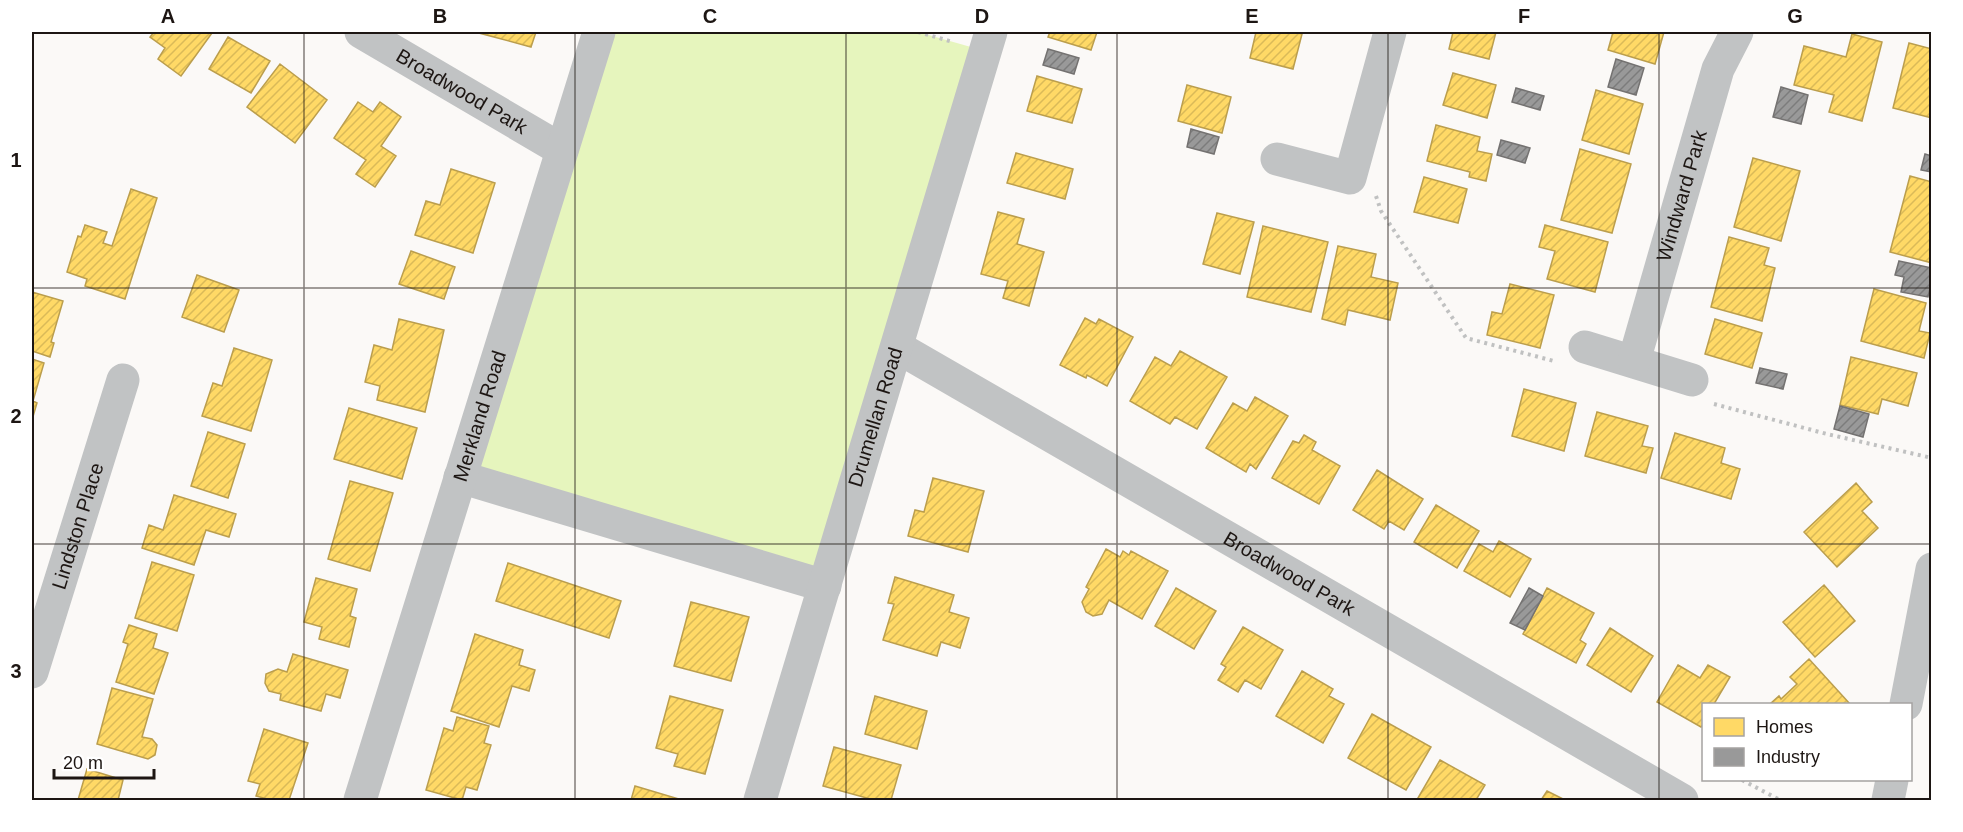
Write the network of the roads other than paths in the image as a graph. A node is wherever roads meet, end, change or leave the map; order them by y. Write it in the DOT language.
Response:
graph roads {
  1 [pos="361,32"];
  2 [pos="599,32"];
  3 [pos="991,32"];
  4 [pos="1390,32"];
  5 [pos="1737,32"];
  6 [pos="562,150"];
  7 [pos="1277,159"];
  8 [pos="1585,347"];
  9 [pos="897,348"];
  10 [pos="1634,361"];
  11 [pos="123,380"];
  12 [pos="1692,380"];
  13 [pos="460,477"];
  14 [pos="1932,569"];
  15 [pos="825,586"];
  16 [pos="32,672"];
  17 [pos="1906,703"];
  18 [pos="1892,781"];
  19 [pos="360,801"];
  20 [pos="760,801"];
  21 [pos="1682,801"];
  22 [pos="1887,801"];
  1 -- 6 [label="street, Broadwood Park"];
  2 -- 6 [label="street, Merkland Road"];
  3 -- 9 [label="street, Drumellan Road"];
  4 -- 7 [label="street"];
  5 -- 10 [label="street, Windward Park"];
  6 -- 13 [label="street, Merkland Road"];
  8 -- 10 [label="street"];
  9 -- 15 [label="street, Drumellan Road"];
  9 -- 21 [label="street, Broadwood Park"];
  10 -- 12 [label="street"];
  11 -- 16 [label="street, Lindston Place"];
  13 -- 15 [label="street"];
  13 -- 19 [label="street, Merkland Road"];
  14 -- 17 [label="street"];
  15 -- 20 [label="street, Drumellan Road"];
  18 -- 22 [label="street"];
}
